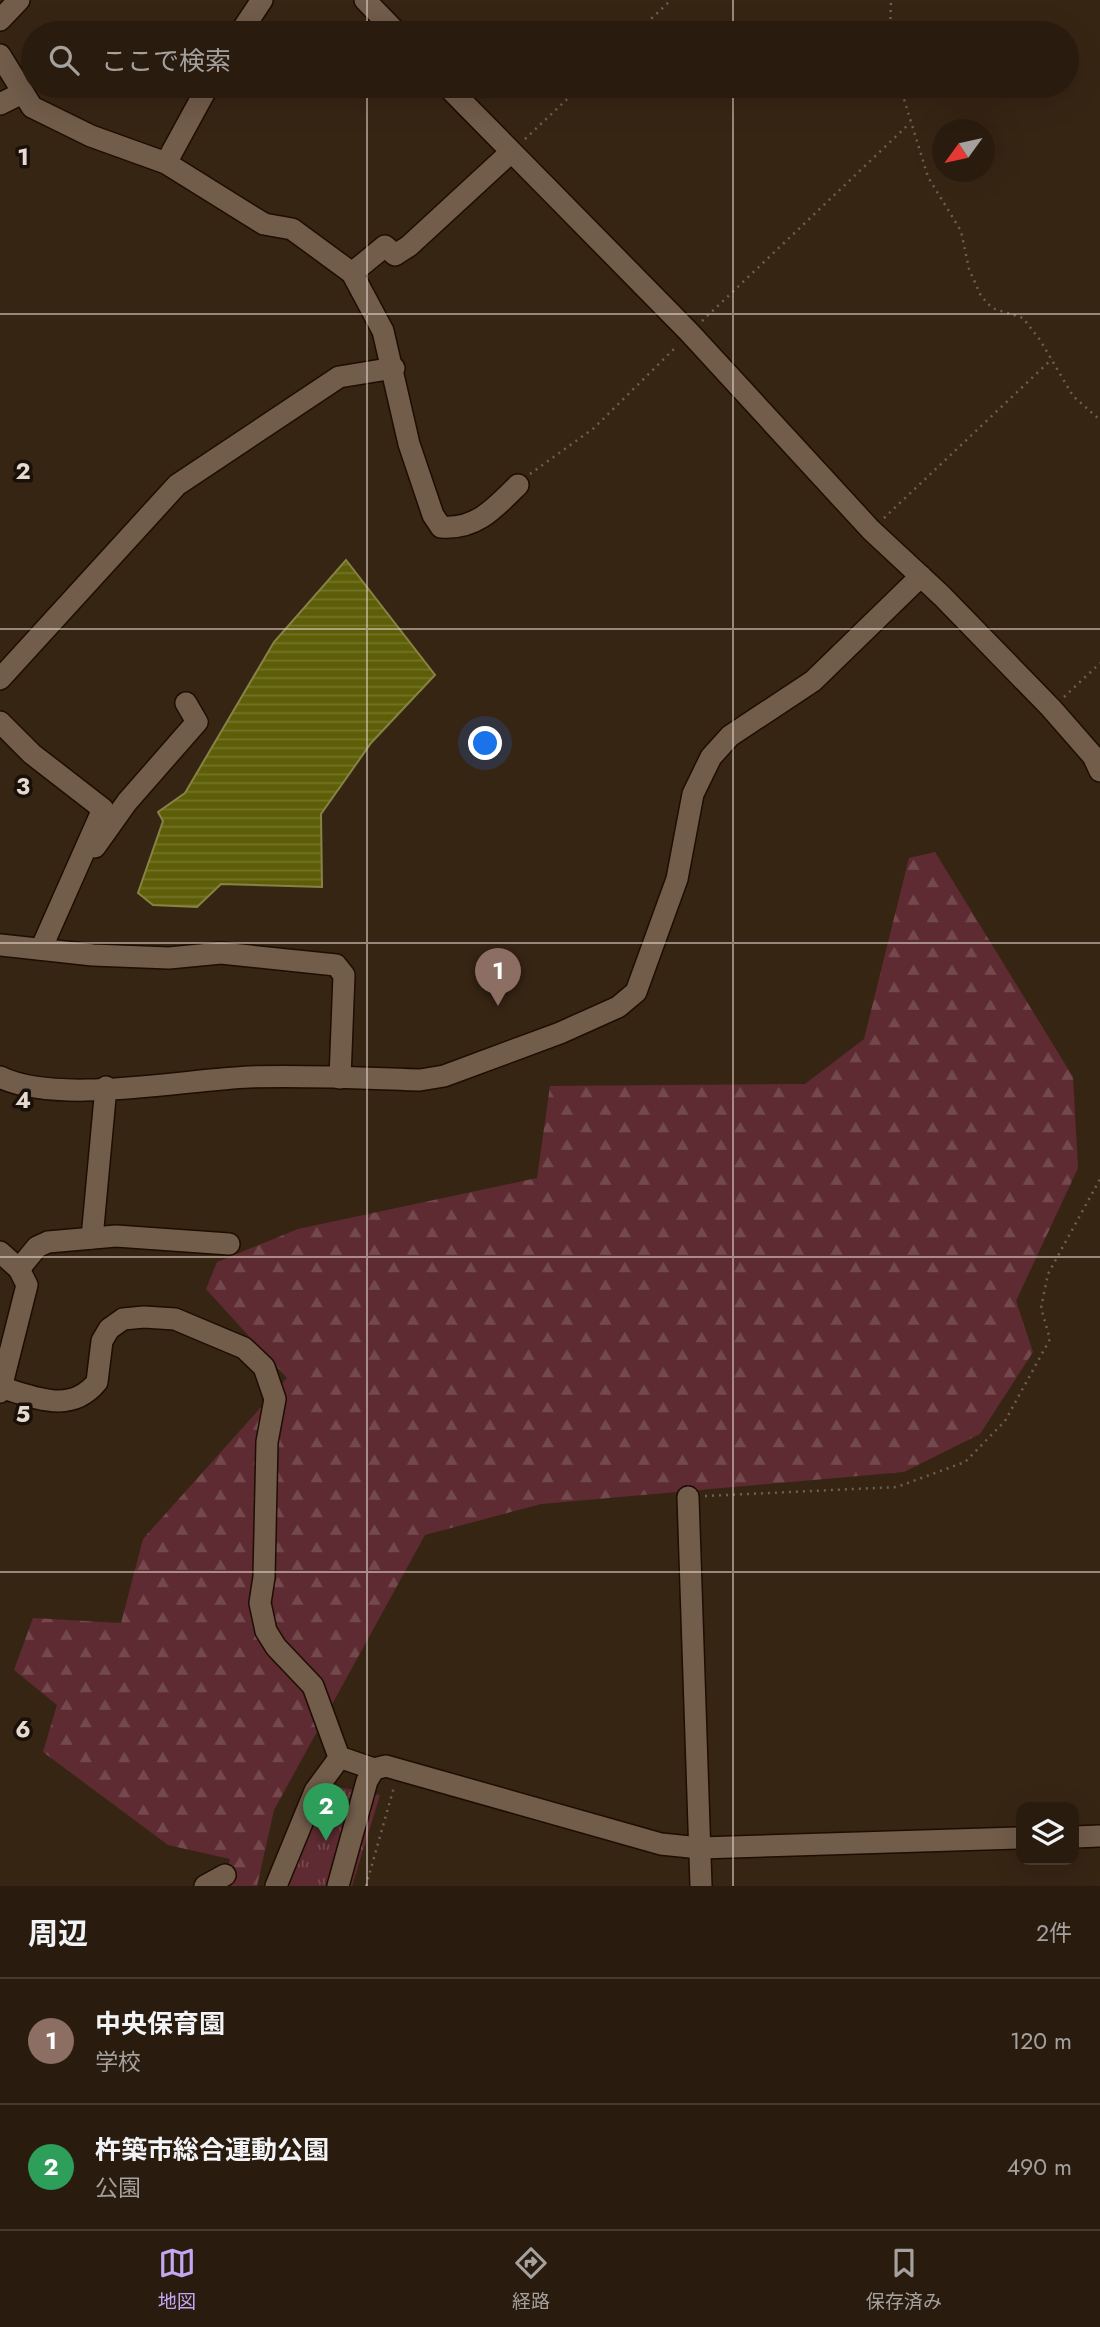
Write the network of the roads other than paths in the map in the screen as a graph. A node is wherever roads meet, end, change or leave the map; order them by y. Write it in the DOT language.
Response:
graph roads {
  1 [pos="19,0"];
  2 [pos="262,0"];
  3 [pos="365,0"];
  4 [pos="0,20"];
  5 [pos="248,21"];
  6 [pos="385,21"];
  7 [pos="0,55"];
  8 [pos="21,91"];
  9 [pos="21,94"];
  10 [pos="26,98"];
  11 [pos="201,98"];
  12 [pos="459,98"];
  13 [pos="0,104"];
  14 [pos="511,152"];
  15 [pos="166,163"];
  16 [pos="352,273"];
  17 [pos="394,369"];
  18 [pos="518,485"];
  19 [pos="921,576"];
  20 [pos="0,679"];
  21 [pos="186,703"];
  22 [pos="0,722"];
  23 [pos="1100,771"];
  24 [pos="75,870"];
  25 [pos="0,945"];
  26 [pos="41,949"];
  27 [pos="0,1077"];
  28 [pos="340,1078"];
  29 [pos="106,1087"];
  30 [pos="92,1238"];
  31 [pos="229,1244"];
  32 [pos="0,1252"];
  33 [pos="19,1269"];
  34 [pos="2,1390"];
  35 [pos="688,1497"];
  36 [pos="340,1757"];
  37 [pos="373,1769"];
  38 [pos="1100,1836"];
  39 [pos="1079,1837"];
  40 [pos="1016,1838"];
  41 [pos="700,1848"];
  42 [pos="225,1875"];
  43 [pos="205,1886"];
  44 [pos="276,1886"];
  45 [pos="338,1886"];
  46 [pos="701,1886"];
  1 -- 4 [label="street"];
  2 -- 5 [label="street"];
  3 -- 6 [label="street"];
  7 -- 8 [label="street"];
  9 -- 13 [label="street"];
  10 -- 15 [label="street"];
  11 -- 15 [label="street"];
  12 -- 14 [label="street"];
  14 -- 16 [label="street"];
  14 -- 19 [label="street"];
  15 -- 16 [label="street"];
  16 -- 17 [label="street"];
  17 -- 18 [label="street"];
  17 -- 20 [label="street"];
  19 -- 23 [label="street"];
  19 -- 28 [label="street"];
  21 -- 24 [label="street"];
  22 -- 24 [label="street"];
  24 -- 26 [label="street"];
  25 -- 26 [label="street"];
  26 -- 28 [label="street"];
  27 -- 29 [label="street"];
  28 -- 29 [label="street"];
  29 -- 30 [label="street"];
  30 -- 31 [label="street"];
  30 -- 33 [label="street"];
  32 -- 33 [label="street"];
  33 -- 34 [label="street"];
  34 -- 36 [label="street"];
  35 -- 41 [label="street"];
  36 -- 37 [label="street"];
  36 -- 44 [label="street"];
  37 -- 41 [label="street"];
  37 -- 45 [label="street"];
  38 -- 39 [label="street"];
  40 -- 41 [label="street"];
  41 -- 46 [label="street"];
  42 -- 43 [label="street"];
}
